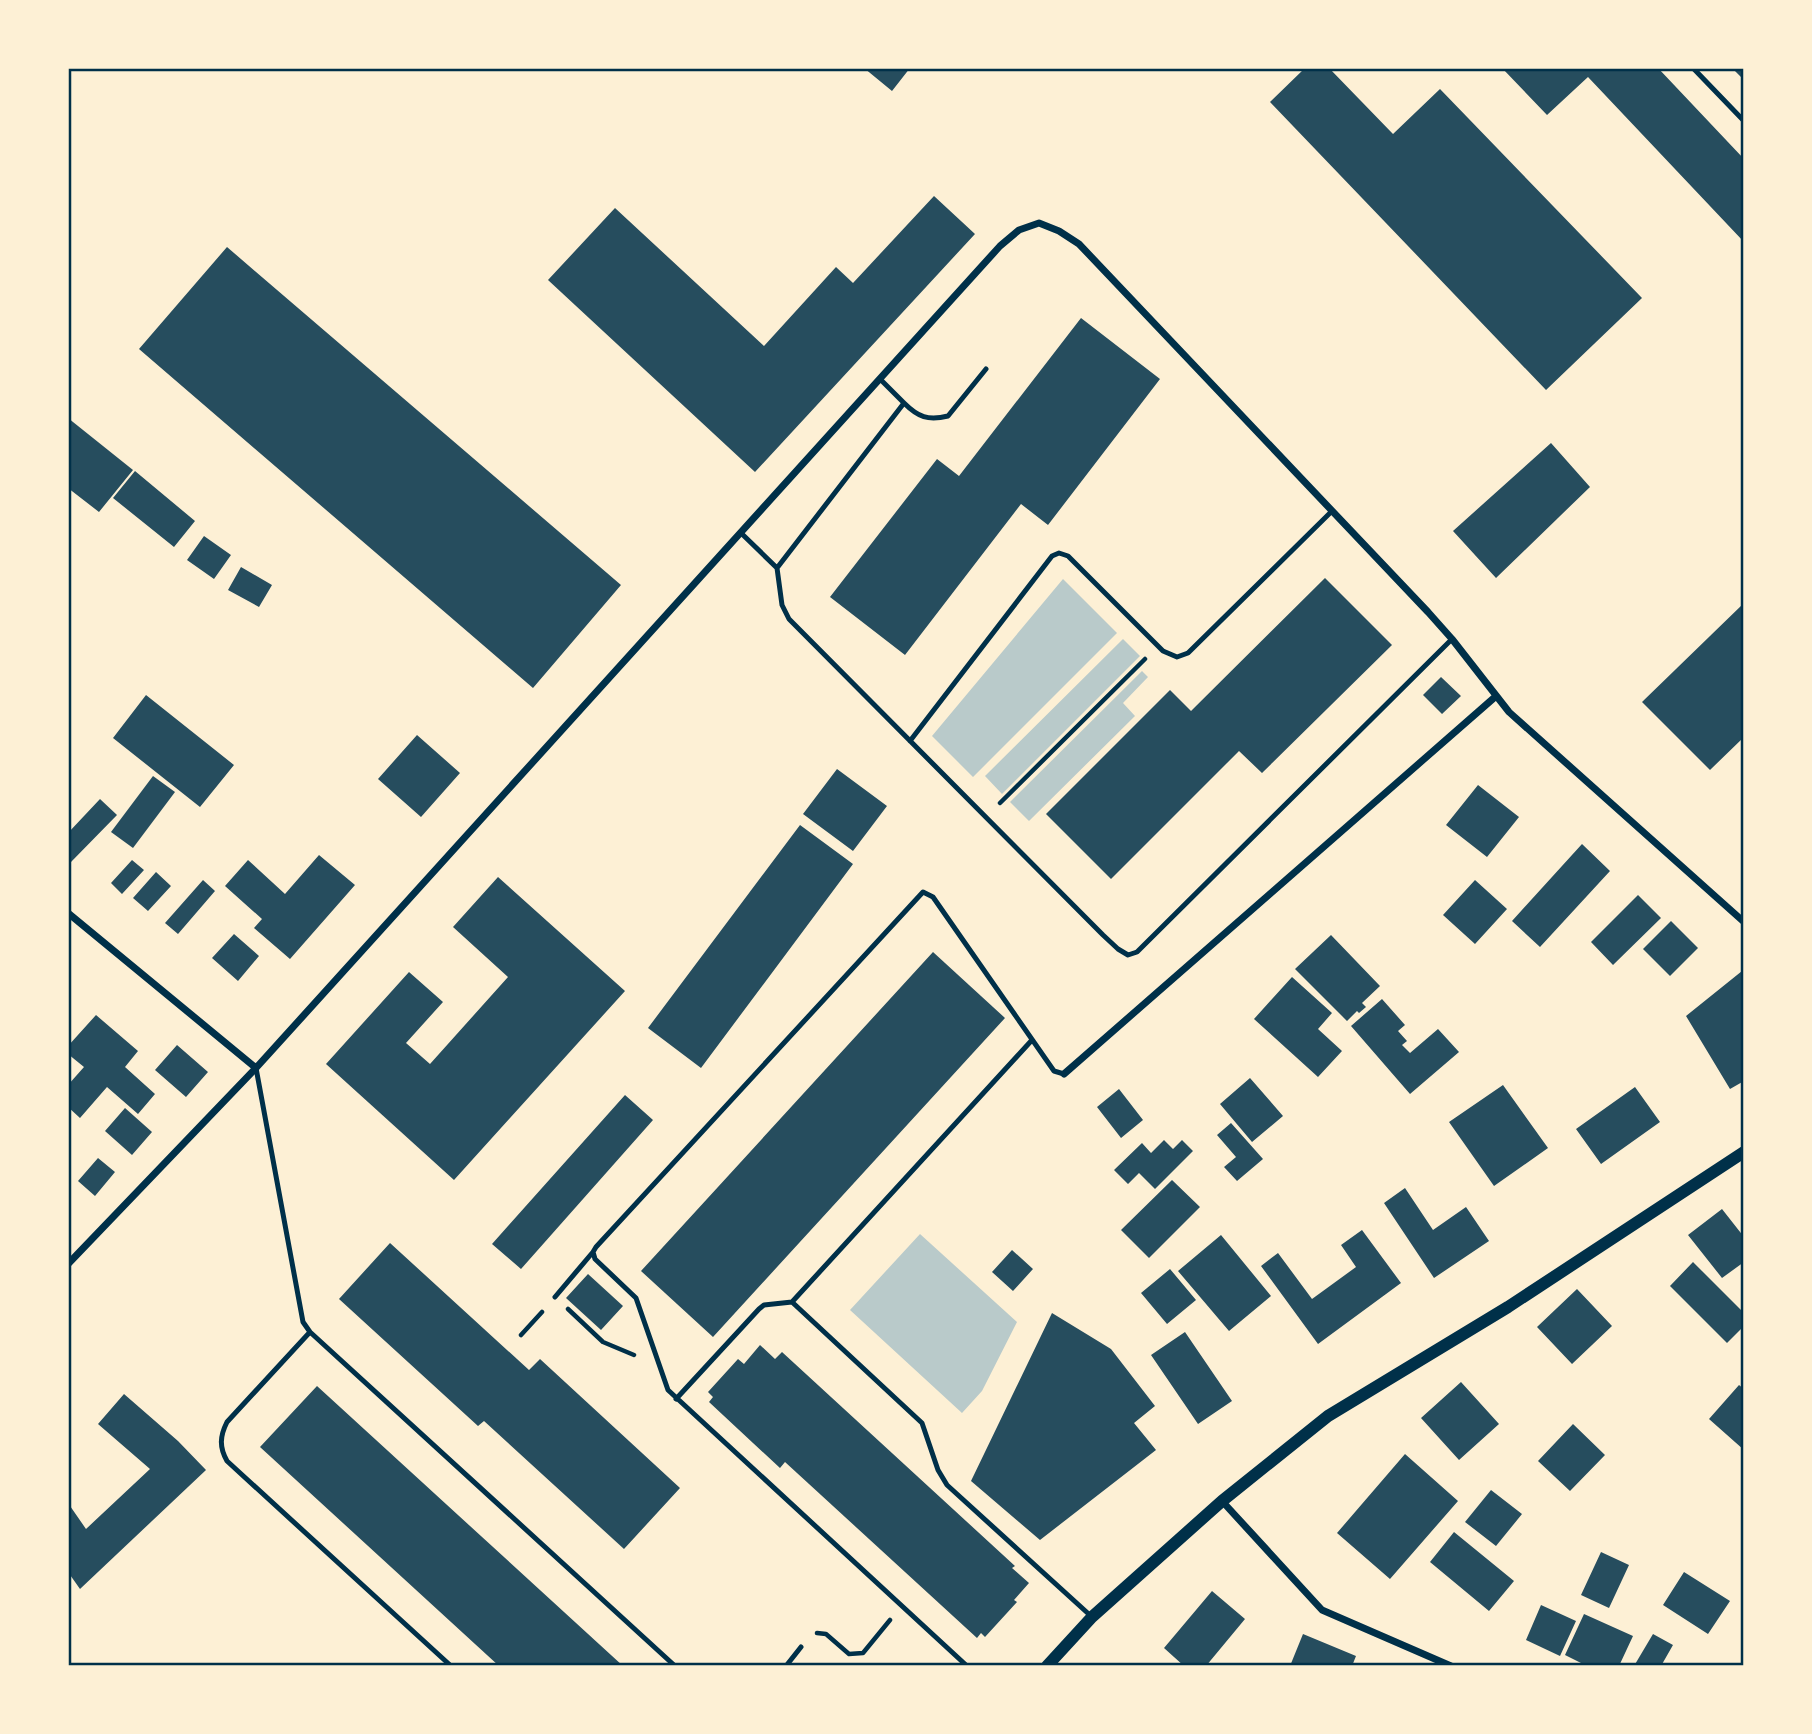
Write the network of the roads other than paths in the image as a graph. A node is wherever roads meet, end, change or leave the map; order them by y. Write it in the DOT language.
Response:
graph roads {
  1 [pos="1693,68"];
  2 [pos="1744,121"];
  3 [pos="986,369"];
  4 [pos="880,379"];
  5 [pos="904,403"];
  6 [pos="1332,510"];
  7 [pos="741,533"];
  8 [pos="777,568"];
  9 [pos="1452,639"];
  10 [pos="1494,697"];
  11 [pos="910,741"];
  12 [pos="68,913"];
  13 [pos="1744,922"];
  14 [pos="1032,1041"];
  15 [pos="256,1068"];
  16 [pos="1064,1074"];
  17 [pos="1744,1152"];
  18 [pos="593,1252"];
  19 [pos="68,1264"];
  20 [pos="555,1297"];
  21 [pos="792,1302"];
  22 [pos="310,1332"];
  23 [pos="676,1399"];
  24 [pos="1222,1501"];
  25 [pos="1092,1617"];
  26 [pos="801,1647"];
  27 [pos="451,1666"];
  28 [pos="675,1666"];
  29 [pos="786,1666"];
  30 [pos="967,1666"];
  31 [pos="1048,1666"];
  32 [pos="1451,1666"];
  1 -- 2 [label="lane"];
  3 -- 5 [label="lane"];
  4 -- 5 [label="lane"];
  4 -- 6 [label="street"];
  4 -- 7 [label="street"];
  5 -- 8 [label="lane"];
  6 -- 9 [label="street"];
  6 -- 11 [label="lane"];
  7 -- 8 [label="lane"];
  7 -- 15 [label="street"];
  8 -- 11 [label="lane"];
  9 -- 10 [label="street"];
  9 -- 11 [label="lane"];
  10 -- 13 [label="street"];
  10 -- 16 [label="street"];
  12 -- 15 [label="street"];
  14 -- 16 [label="lane"];
  14 -- 18 [label="lane"];
  14 -- 21 [label="lane"];
  15 -- 19 [label="street"];
  15 -- 22 [label="lane"];
  17 -- 24 [label="street"];
  18 -- 20 [label="lane"];
  18 -- 23 [label="lane"];
  21 -- 23 [label="lane"];
  21 -- 25 [label="lane"];
  22 -- 27 [label="lane"];
  22 -- 28 [label="lane"];
  23 -- 30 [label="lane"];
  24 -- 25 [label="street"];
  24 -- 32 [label="street"];
  25 -- 31 [label="street"];
  26 -- 29 [label="lane"];
}
